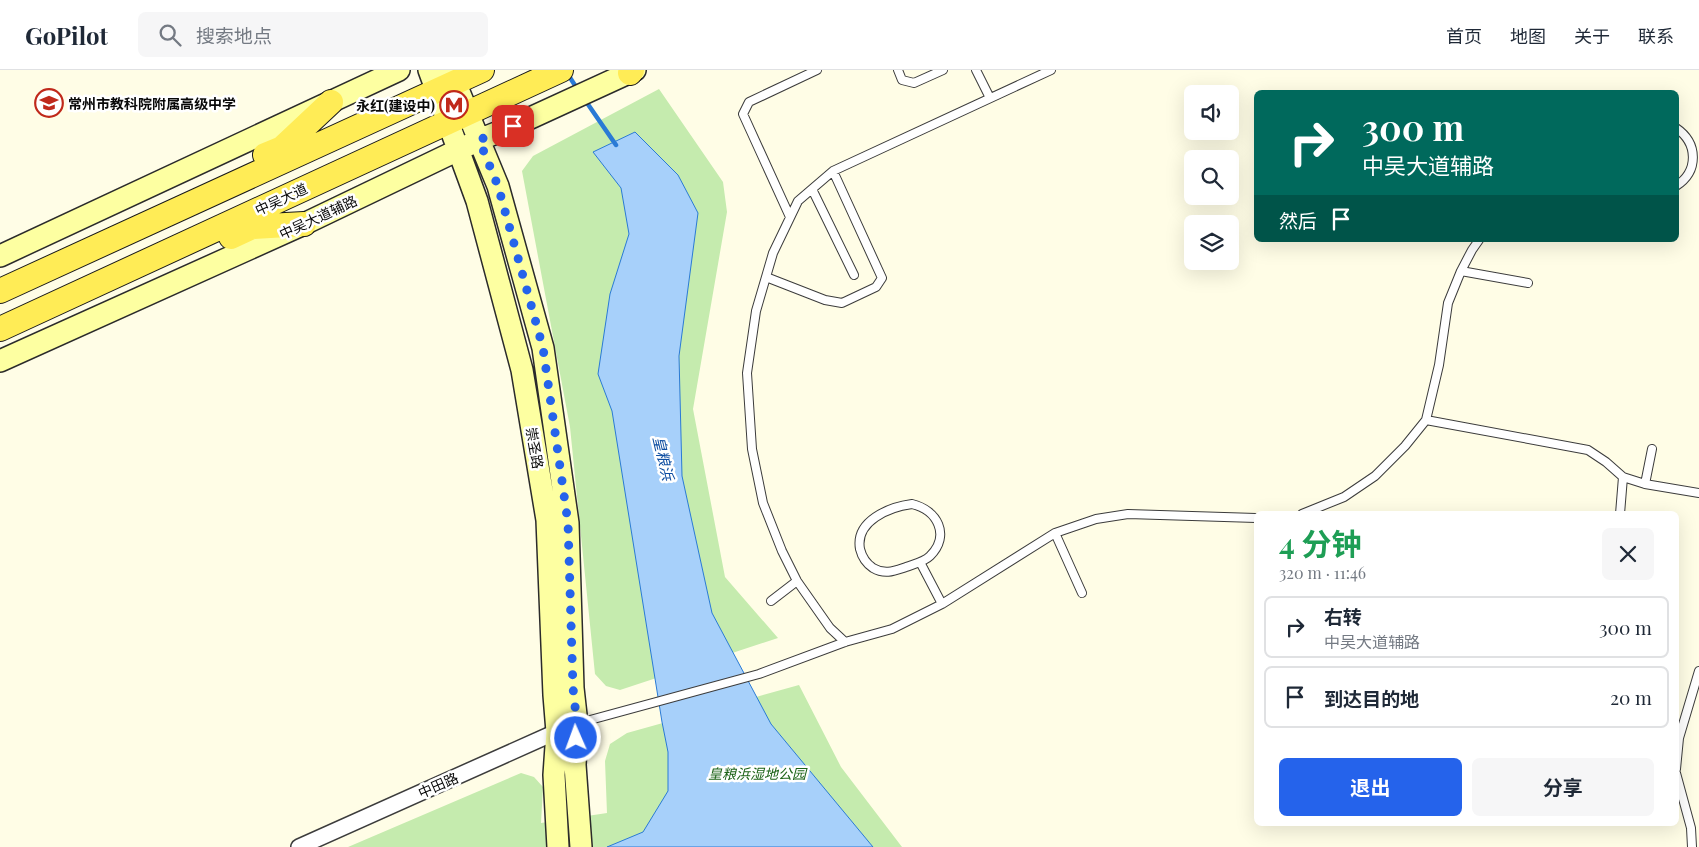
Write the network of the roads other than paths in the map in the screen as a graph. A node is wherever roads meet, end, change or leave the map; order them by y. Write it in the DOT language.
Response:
graph roads {
  1 [pos="399,70"];
  2 [pos="482,70"];
  3 [pos="817,70"];
  4 [pos="898,70"];
  5 [pos="943,70"];
  6 [pos="976,70"];
  7 [pos="1050,70"];
  8 [pos="627,73"];
  9 [pos="553,74"];
  10 [pos="443,78"];
  11 [pos="990,98"];
  12 [pos="331,102"];
  13 [pos="458,118"];
  14 [pos="1679,131"];
  15 [pos="479,140"];
  16 [pos="458,150"];
  17 [pos="1696,154"];
  18 [pos="1696,164"];
  19 [pos="833,171"];
  20 [pos="1679,184"];
  21 [pos="812,188"];
  22 [pos="178,209"];
  23 [pos="790,217"];
  24 [pos="304,224"];
  25 [pos="1478,242"];
  26 [pos="180,246"];
  27 [pos="0,256"];
  28 [pos="1461,271"];
  29 [pos="854,275"];
  30 [pos="766,277"];
  31 [pos="1528,283"];
  32 [pos="4,288"];
  33 [pos="0,329"];
  34 [pos="0,361"];
  35 [pos="1426,420"];
  36 [pos="1652,449"];
  37 [pos="1623,477"];
  38 [pos="1645,484"];
  39 [pos="1699,493"];
  40 [pos="1309,511"];
  41 [pos="1620,511"];
  42 [pos="1254,518"];
  43 [pos="1055,533"];
  44 [pos="920,562"];
  45 [pos="797,581"];
  46 [pos="1082,593"];
  47 [pos="772,601"];
  48 [pos="942,604"];
  49 [pos="845,642"];
  50 [pos="1699,671"];
  51 [pos="577,724"];
  52 [pos="557,732"];
  53 [pos="1679,738"];
  54 [pos="1679,782"];
  55 [pos="580,839"];
  56 [pos="557,843"];
  57 [pos="299,847"];
  58 [pos="1692,847"];
  1 -- 12 [label="main road"];
  2 -- 10 [label="main road"];
  3 -- 23 [label="lane"];
  4 -- 5 [label="lane"];
  6 -- 11 [label="lane"];
  7 -- 11 [label="lane"];
  8 -- 15 [label="main road, 中吴大道辅路"];
  9 -- 13 [label="main road, 中吴大道"];
  10 -- 13 [label="main road, 崇圣路"];
  10 -- 22 [label="main road"];
  11 -- 19 [label="lane"];
  12 -- 22 [label="main road"];
  12 -- 27 [label="main road"];
  13 -- 15 [label="main road, 崇圣路"];
  13 -- 16 [label="main road, 崇圣路"];
  13 -- 26 [label="main road, 中吴大道"];
  14 -- 17 [label="lane"];
  15 -- 16 [label="main road, 中吴大道辅路"];
  15 -- 51 [label="main road, 崇圣路"];
  16 -- 24 [label="main road, 中吴大道辅路"];
  16 -- 52 [label="main road, 崇圣路"];
  17 -- 18 [label="lane"];
  18 -- 20 [label="lane"];
  19 -- 21 [label="lane"];
  19 -- 30 [label="lane"];
  21 -- 23 [label="lane"];
  21 -- 29 [label="lane"];
  22 -- 32 [label="main road"];
  23 -- 30 [label="lane"];
  24 -- 26 [label="main road"];
  24 -- 34 [label="main road, 中吴大道辅路"];
  25 -- 28 [label="lane"];
  26 -- 33 [label="main road, 中吴大道"];
  28 -- 31 [label="lane"];
  28 -- 35 [label="lane"];
  30 -- 45 [label="lane"];
  35 -- 37 [label="lane"];
  35 -- 40 [label="lane"];
  36 -- 38 [label="lane"];
  37 -- 38 [label="lane"];
  37 -- 41 [label="lane"];
  38 -- 39 [label="lane"];
  42 -- 43 [label="lane"];
  43 -- 46 [label="lane"];
  43 -- 48 [label="lane"];
  44 -- 44 [label="lane"];
  44 -- 48 [label="lane"];
  45 -- 47 [label="lane"];
  45 -- 49 [label="lane"];
  48 -- 49 [label="lane"];
  49 -- 51 [label="lane"];
  50 -- 53 [label="lane"];
  51 -- 52 [label="street, 中田路"];
  51 -- 55 [label="main road, 崇圣路"];
  52 -- 56 [label="main road, 崇圣路"];
  52 -- 57 [label="street, 中田路"];
  54 -- 58 [label="lane"];
}
